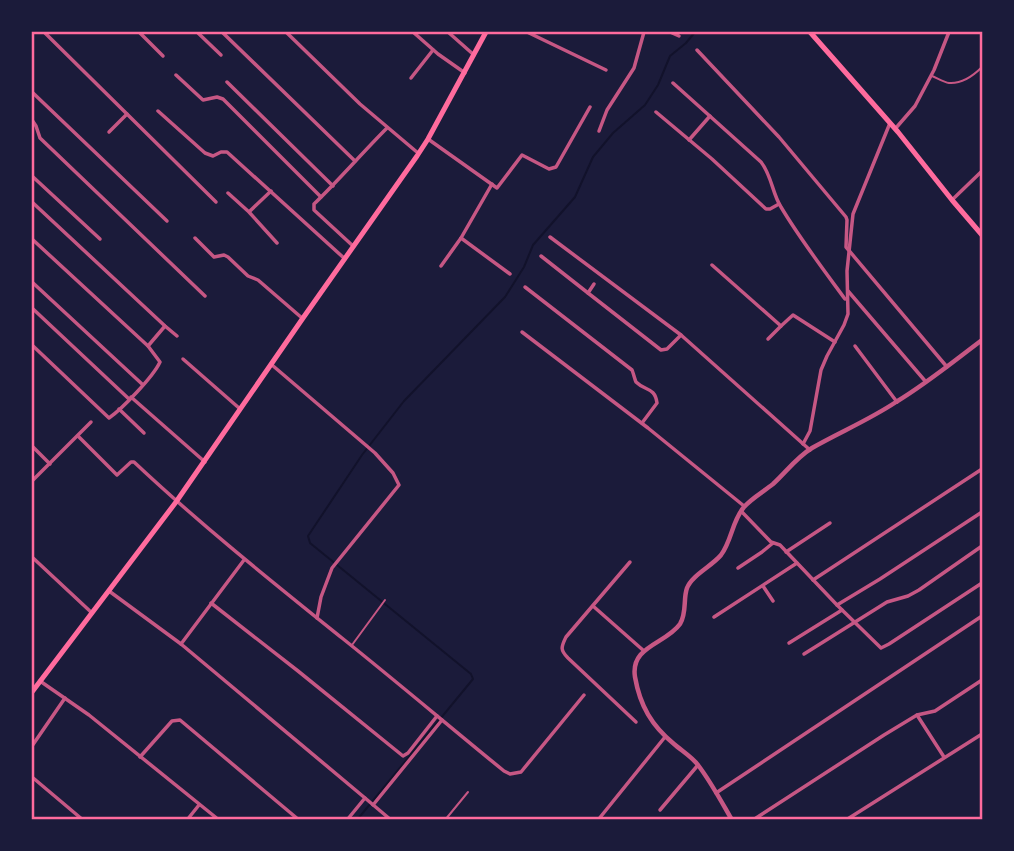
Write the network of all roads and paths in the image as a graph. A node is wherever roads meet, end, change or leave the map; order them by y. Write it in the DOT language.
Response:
graph roads {
  1 [pos="44,32"];
  2 [pos="139,32"];
  3 [pos="197,32"];
  4 [pos="222,32"];
  5 [pos="286,32"];
  6 [pos="412,32"];
  7 [pos="448,32"];
  8 [pos="486,32"];
  9 [pos="527,32"];
  10 [pos="644,32"];
  11 [pos="670,32"];
  12 [pos="810,32"];
  13 [pos="949,32"];
  14 [pos="679,36"];
  15 [pos="433,50"];
  16 [pos="697,50"];
  17 [pos="220,55"];
  18 [pos="474,55"];
  19 [pos="163,56"];
  20 [pos="982,67"];
  21 [pos="606,70"];
  22 [pos="465,72"];
  23 [pos="176,75"];
  24 [pos="931,75"];
  25 [pos="411,78"];
  26 [pos="227,82"];
  27 [pos="673,83"];
  28 [pos="32,92"];
  29 [pos="590,107"];
  30 [pos="158,111"];
  31 [pos="656,112"];
  32 [pos="127,114"];
  33 [pos="710,116"];
  34 [pos="32,120"];
  35 [pos="890,123"];
  36 [pos="387,128"];
  37 [pos="895,129"];
  38 [pos="599,131"];
  39 [pos="109,132"];
  40 [pos="428,139"];
  41 [pos="689,140"];
  42 [pos="419,154"];
  43 [pos="355,161"];
  44 [pos="982,171"];
  45 [pos="32,176"];
  46 [pos="492,184"];
  47 [pos="333,186"];
  48 [pos="271,191"];
  49 [pos="228,193"];
  50 [pos="321,197"];
  51 [pos="952,200"];
  52 [pos="32,201"];
  53 [pos="215,202"];
  54 [pos="779,204"];
  55 [pos="36,206"];
  56 [pos="32,210"];
  57 [pos="250,212"];
  58 [pos="167,221"];
  59 [pos="982,235"];
  60 [pos="550,237"];
  61 [pos="195,238"];
  62 [pos="461,238"];
  63 [pos="32,239"];
  64 [pos="100,239"];
  65 [pos="277,243"];
  66 [pos="354,247"];
  67 [pos="850,250"];
  68 [pos="541,256"];
  69 [pos="345,258"];
  70 [pos="712,265"];
  71 [pos="441,266"];
  72 [pos="510,274"];
  73 [pos="32,282"];
  74 [pos="594,285"];
  75 [pos="525,287"];
  76 [pos="846,289"];
  77 [pos="588,293"];
  78 [pos="205,296"];
  79 [pos="846,301"];
  80 [pos="32,308"];
  81 [pos="303,318"];
  82 [pos="165,326"];
  83 [pos="782,326"];
  84 [pos="522,332"];
  85 [pos="681,335"];
  86 [pos="177,336"];
  87 [pos="768,339"];
  88 [pos="982,340"];
  89 [pos="835,342"];
  90 [pos="32,345"];
  91 [pos="148,346"];
  92 [pos="855,346"];
  93 [pos="183,359"];
  94 [pos="272,365"];
  95 [pos="947,367"];
  96 [pos="926,383"];
  97 [pos="142,384"];
  98 [pos="130,398"];
  99 [pos="897,402"];
  100 [pos="119,409"];
  101 [pos="241,410"];
  102 [pos="91,422"];
  103 [pos="642,423"];
  104 [pos="144,433"];
  105 [pos="78,436"];
  106 [pos="803,444"];
  107 [pos="32,446"];
  108 [pos="810,450"];
  109 [pos="205,461"];
  110 [pos="50,464"];
  111 [pos="982,469"];
  112 [pos="32,481"];
  113 [pos="176,502"];
  114 [pos="744,512"];
  115 [pos="982,512"];
  116 [pos="830,523"];
  117 [pos="773,543"];
  118 [pos="982,546"];
  119 [pos="786,552"];
  120 [pos="32,557"];
  121 [pos="244,560"];
  122 [pos="630,562"];
  123 [pos="797,564"];
  124 [pos="738,568"];
  125 [pos="813,580"];
  126 [pos="982,583"];
  127 [pos="763,586"];
  128 [pos="109,591"];
  129 [pos="385,601"];
  130 [pos="773,601"];
  131 [pos="211,603"];
  132 [pos="593,605"];
  133 [pos="837,605"];
  134 [pos="842,610"];
  135 [pos="92,614"];
  136 [pos="982,616"];
  137 [pos="714,617"];
  138 [pos="317,618"];
  139 [pos="854,622"];
  140 [pos="789,643"];
  141 [pos="181,644"];
  142 [pos="352,646"];
  143 [pos="644,651"];
  144 [pos="804,654"];
  145 [pos="982,680"];
  146 [pos="40,681"];
  147 [pos="32,691"];
  148 [pos="584,695"];
  149 [pos="65,698"];
  150 [pos="917,715"];
  151 [pos="439,719"];
  152 [pos="636,722"];
  153 [pos="982,734"];
  154 [pos="665,737"];
  155 [pos="32,745"];
  156 [pos="414,750"];
  157 [pos="140,757"];
  158 [pos="944,758"];
  159 [pos="698,765"];
  160 [pos="32,777"];
  161 [pos="468,792"];
  162 [pos="716,793"];
  163 [pos="369,802"];
  164 [pos="199,805"];
  165 [pos="660,810"];
  166 [pos="83,820"];
  167 [pos="187,820"];
  168 [pos="219,820"];
  169 [pos="299,820"];
  170 [pos="347,820"];
  171 [pos="391,820"];
  172 [pos="444,820"];
  173 [pos="598,820"];
  174 [pos="732,820"];
  175 [pos="753,820"];
  176 [pos="846,820"];
  1 -- 32 [label="street"];
  2 -- 19 [label="street"];
  3 -- 17 [label="street"];
  4 -- 43 [label="street"];
  5 -- 36 [label="street"];
  6 -- 15 [label="street"];
  7 -- 18 [label="street"];
  8 -- 18 [label="main road"];
  9 -- 21 [label="street"];
  10 -- 38 [label="street"];
  11 -- 14 [label="street"];
  12 -- 35 [label="main road"];
  13 -- 24 [label="street"];
  15 -- 22 [label="street"];
  15 -- 25 [label="street"];
  16 -- 67 [label="street"];
  18 -- 22 [label="main road"];
  20 -- 24 [label="lane"];
  22 -- 40 [label="main road"];
  23 -- 50 [label="street"];
  24 -- 37 [label="street"];
  26 -- 47 [label="street"];
  27 -- 33 [label="street"];
  28 -- 58 [label="street"];
  29 -- 46 [label="street"];
  30 -- 48 [label="street"];
  31 -- 41 [label="street"];
  32 -- 39 [label="street"];
  32 -- 53 [label="street"];
  33 -- 41 [label="street"];
  33 -- 54 [label="street"];
  34 -- 78 [label="street"];
  35 -- 37 [label="main road"];
  35 -- 67 [label="street"];
  36 -- 42 [label="street"];
  36 -- 43 [label="street"];
  37 -- 51 [label="main road"];
  40 -- 42 [label="main road"];
  40 -- 46 [label="street"];
  41 -- 54 [label="street"];
  42 -- 66 [label="main road"];
  43 -- 47 [label="street"];
  44 -- 51 [label="street"];
  45 -- 64 [label="street"];
  46 -- 62 [label="street"];
  47 -- 50 [label="street"];
  48 -- 57 [label="street"];
  48 -- 69 [label="street"];
  49 -- 57 [label="street"];
  50 -- 66 [label="street"];
  51 -- 59 [label="main road"];
  52 -- 55 [label="street"];
  54 -- 79 [label="street"];
  55 -- 56 [label="street"];
  55 -- 82 [label="street"];
  57 -- 65 [label="street"];
  60 -- 85 [label="street"];
  61 -- 81 [label="street"];
  62 -- 71 [label="street"];
  62 -- 72 [label="street"];
  63 -- 91 [label="street"];
  66 -- 69 [label="main road"];
  67 -- 76 [label="street"];
  67 -- 95 [label="street"];
  68 -- 77 [label="street"];
  69 -- 81 [label="main road"];
  70 -- 83 [label="street"];
  73 -- 97 [label="street"];
  74 -- 77 [label="street"];
  75 -- 103 [label="street"];
  76 -- 79 [label="street"];
  76 -- 96 [label="street"];
  77 -- 85 [label="street"];
  79 -- 89 [label="street"];
  80 -- 98 [label="street"];
  81 -- 94 [label="main road"];
  82 -- 86 [label="street"];
  82 -- 91 [label="street"];
  83 -- 87 [label="street"];
  83 -- 89 [label="street"];
  84 -- 103 [label="street"];
  85 -- 106 [label="street"];
  88 -- 95 [label="street"];
  89 -- 106 [label="street"];
  90 -- 100 [label="street"];
  91 -- 97 [label="street"];
  92 -- 99 [label="street"];
  93 -- 101 [label="street"];
  94 -- 101 [label="main road"];
  94 -- 138 [label="street"];
  95 -- 96 [label="street"];
  96 -- 99 [label="street"];
  97 -- 98 [label="street"];
  98 -- 100 [label="street"];
  98 -- 109 [label="street"];
  99 -- 108 [label="street"];
  100 -- 104 [label="street"];
  101 -- 109 [label="main road"];
  102 -- 105 [label="street"];
  103 -- 114 [label="street"];
  105 -- 110 [label="street"];
  105 -- 113 [label="street"];
  106 -- 108 [label="street"];
  107 -- 110 [label="street"];
  108 -- 114 [label="street"];
  109 -- 113 [label="main road"];
  110 -- 112 [label="street"];
  111 -- 125 [label="street"];
  113 -- 121 [label="street"];
  113 -- 128 [label="main road"];
  114 -- 117 [label="street"];
  114 -- 143 [label="street"];
  115 -- 133 [label="street"];
  116 -- 119 [label="street"];
  117 -- 119 [label="street"];
  117 -- 124 [label="street"];
  118 -- 139 [label="street"];
  119 -- 123 [label="street"];
  120 -- 135 [label="street"];
  121 -- 131 [label="street"];
  121 -- 138 [label="street"];
  122 -- 132 [label="street"];
  123 -- 125 [label="street"];
  123 -- 127 [label="street"];
  125 -- 133 [label="street"];
  126 -- 139 [label="street"];
  127 -- 130 [label="street"];
  127 -- 137 [label="street"];
  128 -- 135 [label="main road"];
  128 -- 141 [label="street"];
  129 -- 142 [label="lane"];
  131 -- 141 [label="street"];
  131 -- 156 [label="street"];
  132 -- 143 [label="street"];
  132 -- 152 [label="street"];
  133 -- 134 [label="street"];
  134 -- 139 [label="street"];
  134 -- 140 [label="street"];
  135 -- 146 [label="main road"];
  136 -- 162 [label="street"];
  138 -- 142 [label="street"];
  139 -- 144 [label="street"];
  141 -- 163 [label="street"];
  142 -- 151 [label="street"];
  143 -- 154 [label="street"];
  145 -- 150 [label="street"];
  146 -- 147 [label="main road"];
  146 -- 149 [label="street"];
  148 -- 151 [label="street"];
  149 -- 155 [label="street"];
  149 -- 157 [label="street"];
  150 -- 158 [label="street"];
  150 -- 175 [label="street"];
  151 -- 156 [label="street"];
  153 -- 158 [label="street"];
  154 -- 159 [label="street"];
  154 -- 173 [label="street"];
  156 -- 163 [label="street"];
  157 -- 164 [label="street"];
  157 -- 169 [label="street"];
  158 -- 176 [label="street"];
  159 -- 162 [label="street"];
  159 -- 165 [label="street"];
  160 -- 166 [label="street"];
  161 -- 172 [label="lane"];
  162 -- 174 [label="street"];
  163 -- 170 [label="street"];
  163 -- 171 [label="street"];
  164 -- 167 [label="street"];
  164 -- 168 [label="street"];
}
